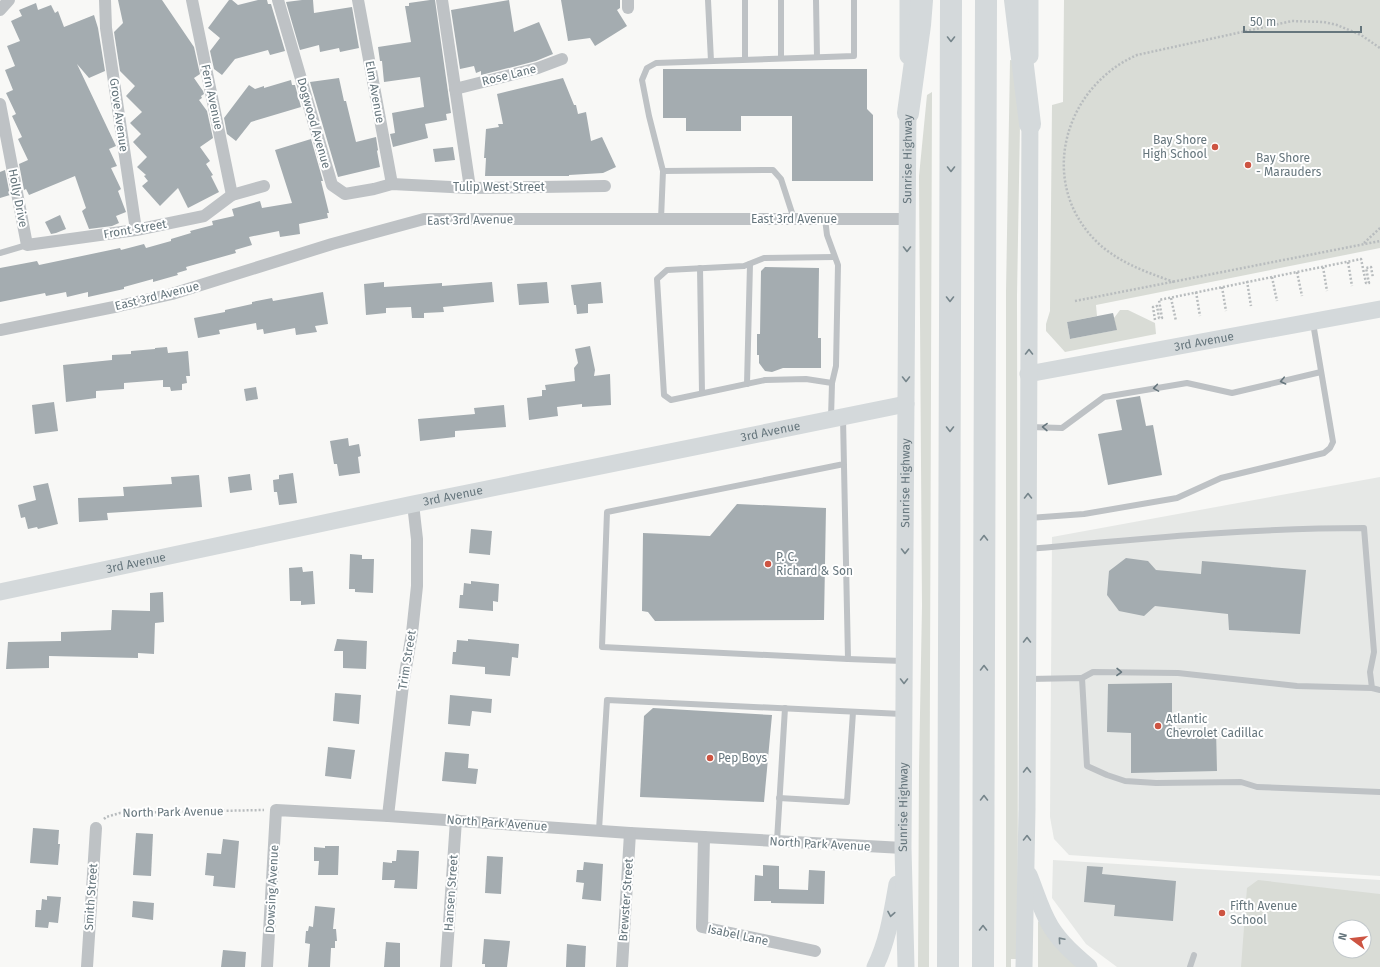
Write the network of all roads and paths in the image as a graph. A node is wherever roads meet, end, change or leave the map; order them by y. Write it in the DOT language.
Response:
graph roads {
  1 [pos="9,0"];
  2 [pos="105,0"];
  3 [pos="192,0"];
  4 [pos="278,0"];
  5 [pos="358,0"];
  6 [pos="442,0"];
  7 [pos="708,0"];
  8 [pos="745,0"];
  9 [pos="781,0"];
  10 [pos="816,0"];
  11 [pos="854,0"];
  12 [pos="908,0"];
  13 [pos="922,0"];
  14 [pos="951,0"];
  15 [pos="986,0"];
  16 [pos="1015,0"];
  17 [pos="1030,0"];
  18 [pos="0,10"];
  19 [pos="1380,48"];
  20 [pos="817,57"];
  21 [pos="781,58"];
  22 [pos="562,59"];
  23 [pos="745,60"];
  24 [pos="711,61"];
  25 [pos="455,89"];
  26 [pos="0,104"];
  27 [pos="908,113"];
  28 [pos="1030,124"];
  29 [pos="663,171"];
  30 [pos="392,184"];
  31 [pos="264,186"];
  32 [pos="605,186"];
  33 [pos="470,188"];
  34 [pos="232,195"];
  35 [pos="661,219"];
  36 [pos="794,219"];
  37 [pos="825,219"];
  38 [pos="907,219"];
  39 [pos="1380,228"];
  40 [pos="136,230"];
  41 [pos="1380,240"];
  42 [pos="1364,244"];
  43 [pos="27,245"];
  44 [pos="0,253"];
  45 [pos="834,257"];
  46 [pos="1348,262"];
  47 [pos="750,264"];
  48 [pos="1323,267"];
  49 [pos="700,268"];
  50 [pos="1297,272"];
  51 [pos="1272,277"];
  52 [pos="1373,278"];
  53 [pos="1174,282"];
  54 [pos="1247,282"];
  55 [pos="1352,286"];
  56 [pos="1222,287"];
  57 [pos="1327,291"];
  58 [pos="1196,292"];
  59 [pos="1302,296"];
  60 [pos="1171,297"];
  61 [pos="1075,301"];
  62 [pos="1277,301"];
  63 [pos="1251,306"];
  64 [pos="1380,309"];
  65 [pos="1226,311"];
  66 [pos="1200,316"];
  67 [pos="1155,320"];
  68 [pos="1176,321"];
  69 [pos="1313,322"];
  70 [pos="0,330"];
  71 [pos="1321,372"];
  72 [pos="1028,374"];
  73 [pos="832,383"];
  74 [pos="748,384"];
  75 [pos="702,393"];
  76 [pos="906,404"];
  77 [pos="837,418"];
  78 [pos="1029,427"];
  79 [pos="844,464"];
  80 [pos="413,504"];
  81 [pos="1028,518"];
  82 [pos="1028,549"];
  83 [pos="0,592"];
  84 [pos="848,659"];
  85 [pos="904,661"];
  86 [pos="1082,678"];
  87 [pos="1027,679"];
  88 [pos="1372,688"];
  89 [pos="1380,690"];
  90 [pos="785,708"];
  91 [pos="854,712"];
  92 [pos="904,714"];
  93 [pos="1380,792"];
  94 [pos="779,798"];
  95 [pos="276,810"];
  96 [pos="388,816"];
  97 [pos="456,820"];
  98 [pos="96,828"];
  99 [pos="599,830"];
  100 [pos="630,833"];
  101 [pos="704,837"];
  102 [pos="776,841"];
  103 [pos="903,848"];
  104 [pos="1026,867"];
  105 [pos="815,951"];
  106 [pos="1194,955"];
  107 [pos="87,967"];
  108 [pos="267,967"];
  109 [pos="446,967"];
  110 [pos="622,967"];
  111 [pos="875,967"];
  112 [pos="906,967"];
  113 [pos="948,967"];
  114 [pos="983,967"];
  115 [pos="1024,967"];
  116 [pos="1089,967"];
  117 [pos="1190,967"];
  1 -- 18 [label="street"];
  2 -- 40 [label="street, Grove Avenue"];
  3 -- 34 [label="street, Fern Avenue"];
  4 -- 30 [label="street, Dogwood Avenue"];
  5 -- 30 [label="street, Elm Avenue"];
  6 -- 25 [label="street"];
  7 -- 24 [label="lane"];
  8 -- 23 [label="lane"];
  9 -- 21 [label="lane"];
  10 -- 20 [label="lane"];
  11 -- 20 [label="lane"];
  12 -- 27 [label="main road, Sunrise Highway"];
  13 -- 27 [label="highway"];
  14 -- 113 [label="highway, one-way"];
  114 -- 15 [label="highway, one-way"];
  16 -- 28 [label="highway"];
  17 -- 28 [label="main road"];
  19 -- 53 [label="path"];
  20 -- 21 [label="lane"];
  21 -- 23 [label="lane"];
  22 -- 25 [label="street, Rose Lane"];
  23 -- 24 [label="lane"];
  24 -- 29 [label="lane"];
  25 -- 33 [label="street"];
  26 -- 43 [label="street, Holly Drive"];
  27 -- 38 [label="main road, Sunrise Highway"];
  72 -- 28 [label="main road, one-way"];
  29 -- 35 [label="lane"];
  29 -- 36 [label="lane"];
  30 -- 33 [label="street, Tulip West Street"];
  31 -- 34 [label="street, Front Street"];
  32 -- 33 [label="street, Tulip West Street"];
  34 -- 40 [label="street, Front Street"];
  35 -- 36 [label="street, East 3rd Avenue"];
  35 -- 70 [label="street, East 3rd Avenue"];
  36 -- 37 [label="street, East 3rd Avenue"];
  37 -- 38 [label="street, East 3rd Avenue"];
  37 -- 45 [label="lane"];
  38 -- 76 [label="main road, Sunrise Highway, one-way"];
  39 -- 42 [label="path"];
  40 -- 43 [label="street, Front Street"];
  41 -- 42 [label="path"];
  42 -- 53 [label="path"];
  43 -- 44 [label="lane, Front Street"];
  45 -- 47 [label="lane"];
  45 -- 73 [label="lane"];
  46 -- 48 [label="path"];
  46 -- 52 [label="path"];
  46 -- 55 [label="path"];
  47 -- 49 [label="lane"];
  47 -- 74 [label="lane"];
  48 -- 50 [label="path"];
  48 -- 57 [label="path"];
  49 -- 75 [label="lane"];
  49 -- 75 [label="lane"];
  50 -- 51 [label="path"];
  50 -- 59 [label="path"];
  51 -- 54 [label="path"];
  51 -- 62 [label="path"];
  53 -- 61 [label="path"];
  54 -- 56 [label="path"];
  54 -- 63 [label="path"];
  56 -- 58 [label="path"];
  56 -- 65 [label="path"];
  58 -- 60 [label="path"];
  58 -- 66 [label="path"];
  60 -- 67 [label="path"];
  60 -- 68 [label="path"];
  64 -- 69 [label="main road, 3rd Avenue"];
  69 -- 71 [label="lane"];
  69 -- 72 [label="main road, 3rd Avenue"];
  71 -- 78 [label="lane, one-way"];
  71 -- 81 [label="lane"];
  72 -- 78 [label="main road"];
  73 -- 74 [label="lane"];
  73 -- 77 [label="lane"];
  74 -- 75 [label="lane"];
  76 -- 77 [label="main road, 3rd Avenue"];
  76 -- 85 [label="main road, Sunrise Highway, one-way"];
  77 -- 79 [label="lane"];
  77 -- 80 [label="main road, 3rd Avenue"];
  81 -- 78 [label="main road, one-way"];
  79 -- 84 [label="lane"];
  79 -- 84 [label="lane"];
  80 -- 83 [label="main road, 3rd Avenue"];
  80 -- 96 [label="street, Trim Street"];
  81 -- 82 [label="main road"];
  87 -- 82 [label="main road, one-way"];
  82 -- 88 [label="lane"];
  84 -- 85 [label="lane"];
  85 -- 92 [label="main road, Sunrise Highway, one-way"];
  86 -- 87 [label="lane"];
  86 -- 88 [label="lane, one-way"];
  86 -- 93 [label="lane"];
  104 -- 87 [label="main road, one-way"];
  88 -- 89 [label="lane"];
  90 -- 91 [label="lane"];
  90 -- 94 [label="lane"];
  90 -- 99 [label="lane"];
  91 -- 92 [label="lane"];
  91 -- 94 [label="lane"];
  92 -- 103 [label="main road, Sunrise Highway"];
  94 -- 102 [label="lane"];
  95 -- 96 [label="street, North Park Avenue"];
  95 -- 98 [label="path, North Park Avenue"];
  95 -- 108 [label="street, Dowsing Avenue"];
  96 -- 97 [label="street, North Park Avenue"];
  97 -- 99 [label="street, North Park Avenue"];
  97 -- 109 [label="street, Hansen Street"];
  98 -- 107 [label="street, Smith Street"];
  99 -- 100 [label="street, North Park Avenue"];
  100 -- 101 [label="street, North Park Avenue"];
  100 -- 110 [label="street, Brewster Street"];
  101 -- 102 [label="street, North Park Avenue"];
  101 -- 105 [label="street, Isabel Lane"];
  102 -- 103 [label="street, North Park Avenue"];
  103 -- 111 [label="main road, one-way"];
  103 -- 112 [label="main road, Sunrise Highway"];
  104 -- 115 [label="main road"];
  116 -- 104 [label="main road, one-way"];
  106 -- 117 [label="lane"];
}
